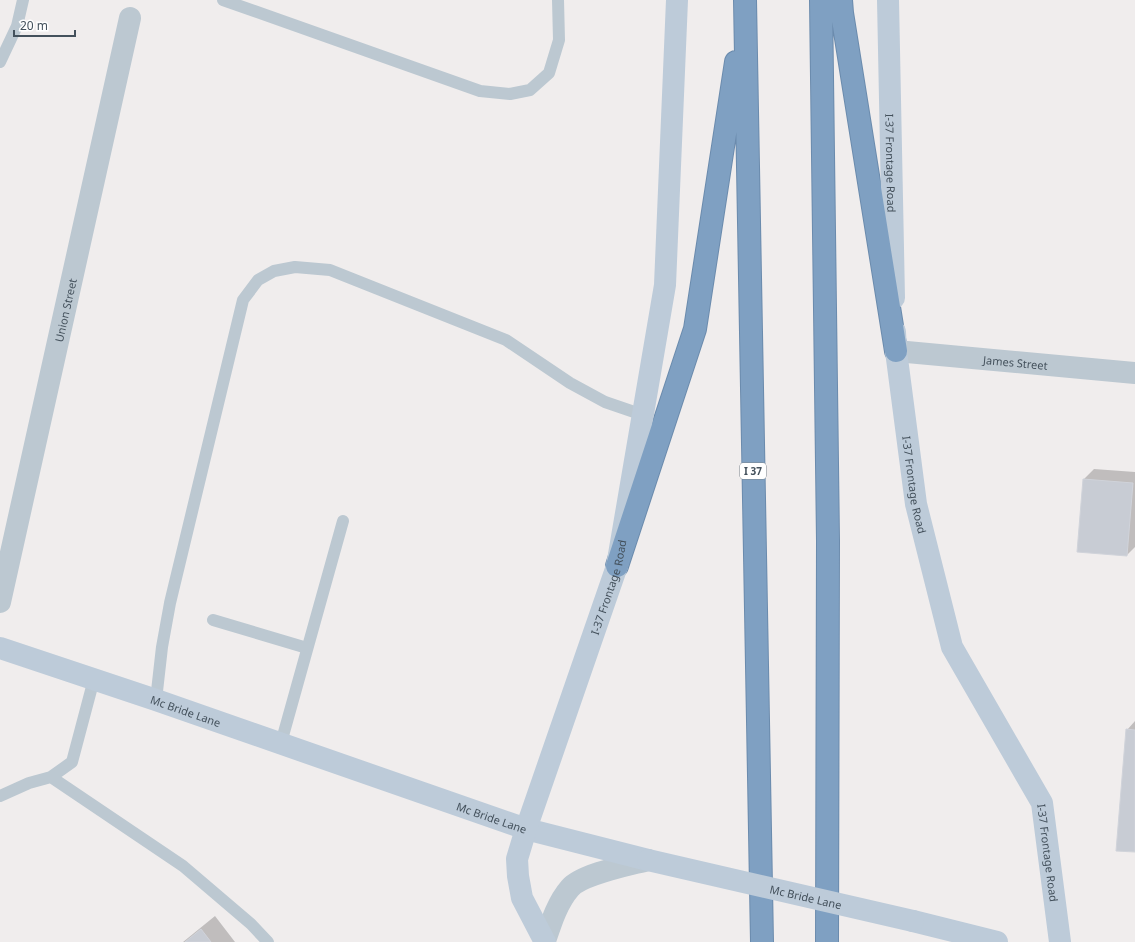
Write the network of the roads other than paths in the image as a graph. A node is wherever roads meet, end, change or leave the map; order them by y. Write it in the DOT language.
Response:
graph roads {
  1 [pos="23,0"];
  2 [pos="223,0"];
  3 [pos="558,0"];
  4 [pos="677,0"];
  5 [pos="821,0"];
  6 [pos="841,0"];
  7 [pos="888,0"];
  8 [pos="745,1"];
  9 [pos="130,18"];
  10 [pos="0,62"];
  11 [pos="896,351"];
  12 [pos="1135,373"];
  13 [pos="643,415"];
  14 [pos="343,521"];
  15 [pos="617,566"];
  16 [pos="0,602"];
  17 [pos="213,620"];
  18 [pos="0,648"];
  19 [pos="307,648"];
  20 [pos="94,679"];
  21 [pos="156,700"];
  22 [pos="281,743"];
  23 [pos="51,777"];
  24 [pos="0,796"];
  25 [pos="526,829"];
  26 [pos="648,860"];
  27 [pos="545,941"];
  28 [pos="268,942"];
  29 [pos="762,942"];
  30 [pos="827,942"];
  31 [pos="996,942"];
  32 [pos="1060,942"];
  1 -- 10 [label="lane"];
  2 -- 3 [label="lane"];
  4 -- 13 [label="main road, I-37 Frontage Road"];
  5 -- 30 [label="highway"];
  6 -- 11 [label="highway"];
  7 -- 11 [label="main road, I-37 Frontage Road"];
  8 -- 15 [label="highway"];
  8 -- 29 [label="highway, I 37"];
  9 -- 16 [label="street, Union Street"];
  11 -- 12 [label="street, James Street"];
  11 -- 32 [label="main road, I-37 Frontage Road"];
  13 -- 15 [label="main road, I-37 Frontage Road"];
  13 -- 21 [label="lane"];
  14 -- 19 [label="lane"];
  15 -- 25 [label="main road, I-37 Frontage Road"];
  17 -- 19 [label="lane"];
  18 -- 20 [label="main road, Mc Bride Lane"];
  19 -- 22 [label="lane"];
  20 -- 21 [label="main road, Mc Bride Lane"];
  20 -- 23 [label="lane"];
  21 -- 22 [label="main road, Mc Bride Lane"];
  22 -- 25 [label="main road, Mc Bride Lane"];
  23 -- 24 [label="lane"];
  23 -- 28 [label="lane"];
  25 -- 26 [label="main road, Mc Bride Lane"];
  25 -- 27 [label="main road, I-37 Frontage Road"];
  26 -- 27 [label="street"];
  26 -- 31 [label="main road, Mc Bride Lane, bridge"];
}
